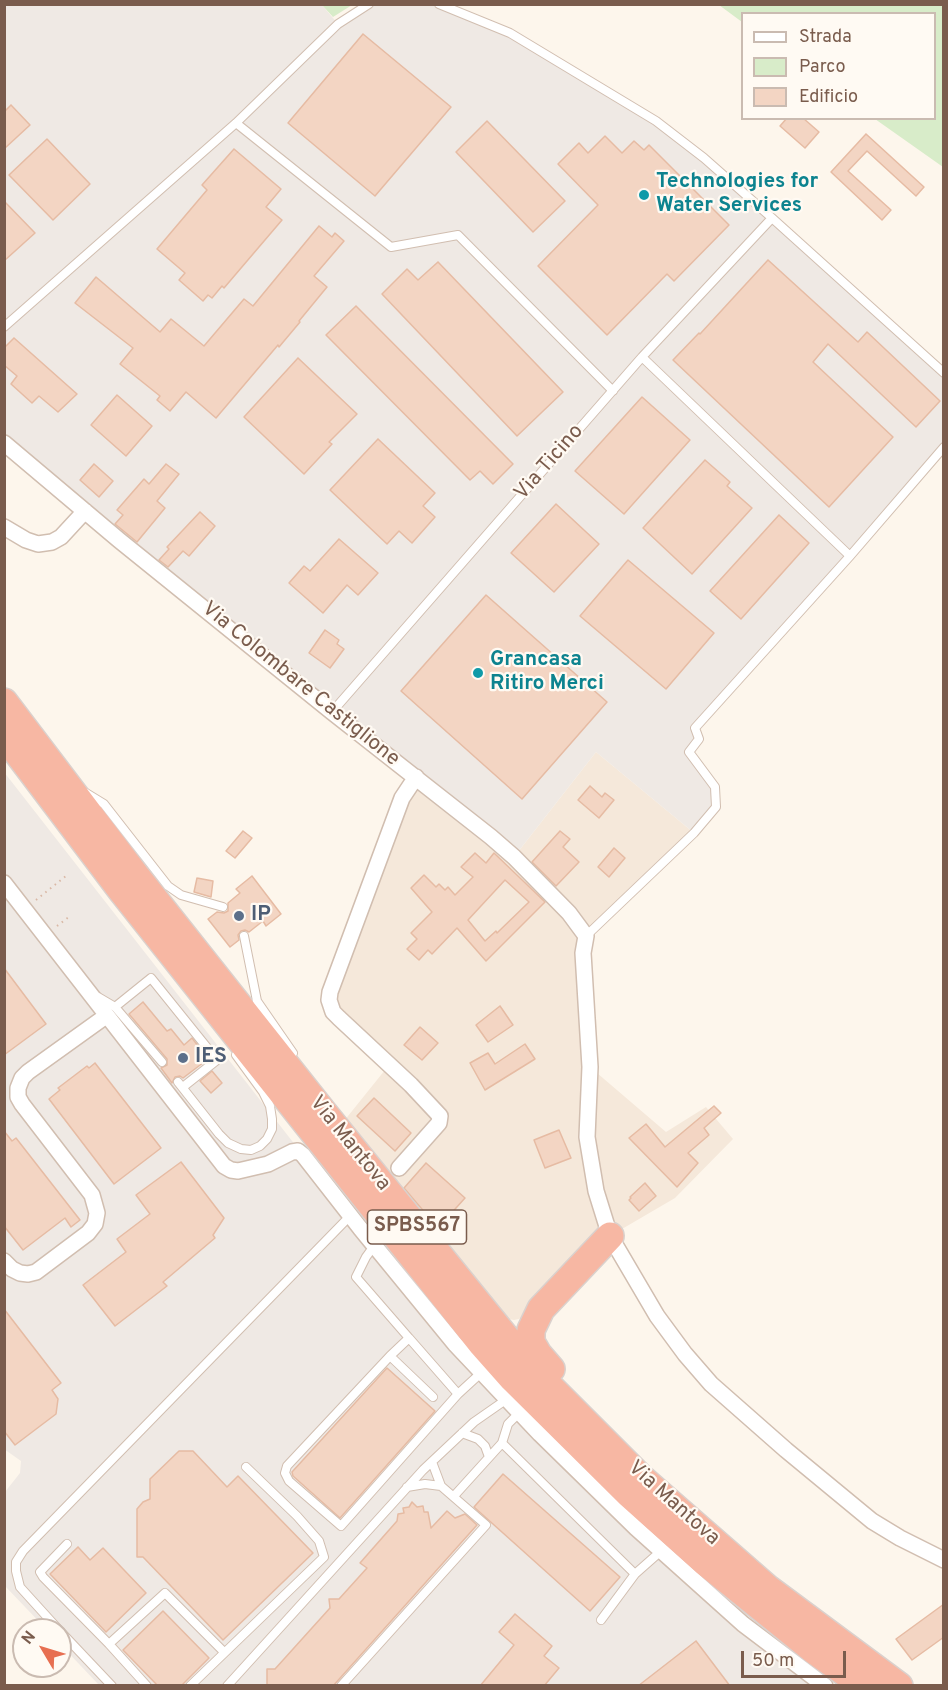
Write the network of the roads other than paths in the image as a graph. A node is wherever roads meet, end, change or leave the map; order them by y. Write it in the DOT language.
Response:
graph roads {
  1 [pos="369,4"];
  2 [pos="439,4"];
  3 [pos="236,123"];
  4 [pos="772,218"];
  5 [pos="4,327"];
  6 [pos="642,357"];
  7 [pos="944,374"];
  8 [pos="613,391"];
  9 [pos="4,443"];
  10 [pos="944,447"];
  11 [pos="84,511"];
  12 [pos="4,527"];
  13 [pos="850,556"];
  14 [pos="4,702"];
  15 [pos="332,712"];
  16 [pos="4,735"];
  17 [pos="4,752"];
  18 [pos="416,777"];
  19 [pos="58,789"];
  20 [pos="4,883"];
  21 [pos="223,907"];
  22 [pos="244,936"];
  23 [pos="586,936"];
  24 [pos="186,972"];
  25 [pos="110,1011"];
  26 [pos="212,1020"];
  27 [pos="230,1047"];
  28 [pos="162,1062"];
  29 [pos="301,1065"];
  30 [pos="311,1084"];
  31 [pos="323,1112"];
  32 [pos="399,1168"];
  33 [pos="350,1216"];
  34 [pos="610,1236"];
  35 [pos="374,1246"];
  36 [pos="4,1261"];
  37 [pos="463,1284"];
  38 [pos="541,1309"];
  39 [pos="409,1338"];
  40 [pos="390,1356"];
  41 [pos="482,1372"];
  42 [pos="458,1394"];
  43 [pos="433,1397"];
  44 [pos="507,1399"];
  45 [pos="519,1412"];
  46 [pos="462,1433"];
  47 [pos="502,1443"];
  48 [pos="616,1453"];
  49 [pos="489,1458"];
  50 [pos="432,1462"];
  51 [pos="246,1467"];
  52 [pos="441,1486"];
  53 [pos="407,1487"];
  54 [pos="454,1496"];
  55 [pos="67,1544"];
  56 [pos="661,1551"];
  57 [pos="944,1560"];
  58 [pos="635,1574"];
  59 [pos="49,1618"];
  60 [pos="601,1620"];
  61 [pos="72,1643"];
  62 [pos="109,1644"];
  63 [pos="224,1652"];
  64 [pos="112,1686"];
  65 [pos="147,1686"];
  66 [pos="190,1686"];
  67 [pos="227,1686"];
  68 [pos="341,1686"];
  69 [pos="825,1686"];
  70 [pos="864,1686"];
  71 [pos="899,1686"];
  1 -- 3 [label="lane"];
  2 -- 4 [label="lane"];
  3 -- 5 [label="lane"];
  3 -- 8 [label="lane"];
  4 -- 6 [label="lane, Via Ticino"];
  4 -- 7 [label="lane"];
  6 -- 8 [label="lane, Via Ticino"];
  6 -- 13 [label="lane"];
  8 -- 15 [label="lane, Via Ticino"];
  9 -- 11 [label="street, Via Colombare Castiglione"];
  10 -- 13 [label="lane"];
  11 -- 12 [label="street"];
  11 -- 15 [label="street, Via Colombare Castiglione"];
  13 -- 23 [label="lane"];
  14 -- 19 [label="highway, Via Mantova / SPBS567"];
  15 -- 18 [label="street, Via Colombare Castiglione"];
  16 -- 19 [label="highway, Via Mantova / SPBS567"];
  17 -- 19 [label="highway"];
  18 -- 23 [label="street, Via Colombare Castiglione"];
  18 -- 32 [label="street"];
  19 -- 21 [label="lane"];
  19 -- 24 [label="highway, Via Mantova / SPBS567"];
  19 -- 31 [label="highway, Via Mantova / SPBS567"];
  20 -- 25 [label="street"];
  22 -- 29 [label="lane"];
  23 -- 34 [label="street"];
  24 -- 26 [label="lane"];
  24 -- 70 [label="highway, Via Mantova / SPBS567"];
  25 -- 27 [label="lane"];
  25 -- 28 [label="lane"];
  25 -- 33 [label="street"];
  25 -- 36 [label="street"];
  30 -- 31 [label="lane"];
  31 -- 37 [label="highway, Via Mantova / SPBS567"];
  33 -- 35 [label="street"];
  33 -- 59 [label="lane"];
  34 -- 38 [label="highway"];
  34 -- 57 [label="street"];
  35 -- 39 [label="lane"];
  35 -- 41 [label="street"];
  37 -- 38 [label="highway"];
  37 -- 48 [label="highway, Via Mantova / SPBS567"];
  38 -- 48 [label="highway"];
  39 -- 40 [label="lane"];
  39 -- 42 [label="lane"];
  40 -- 42 [label="lane"];
  40 -- 43 [label="lane"];
  41 -- 42 [label="lane"];
  41 -- 44 [label="street"];
  44 -- 45 [label="street"];
  44 -- 46 [label="lane"];
  45 -- 47 [label="lane"];
  45 -- 56 [label="street"];
  46 -- 49 [label="lane"];
  46 -- 50 [label="lane"];
  47 -- 49 [label="lane"];
  47 -- 58 [label="lane"];
  48 -- 71 [label="highway, Via Mantova / SPBS567"];
  49 -- 54 [label="lane"];
  50 -- 52 [label="lane"];
  50 -- 53 [label="lane"];
  51 -- 63 [label="lane"];
  52 -- 53 [label="lane"];
  52 -- 54 [label="lane"];
  53 -- 67 [label="lane"];
  54 -- 68 [label="lane"];
  55 -- 62 [label="lane"];
  56 -- 58 [label="lane"];
  56 -- 69 [label="street"];
  58 -- 60 [label="lane"];
  61 -- 64 [label="lane"];
  62 -- 63 [label="lane"];
  62 -- 65 [label="lane"];
  63 -- 66 [label="lane"];
}
